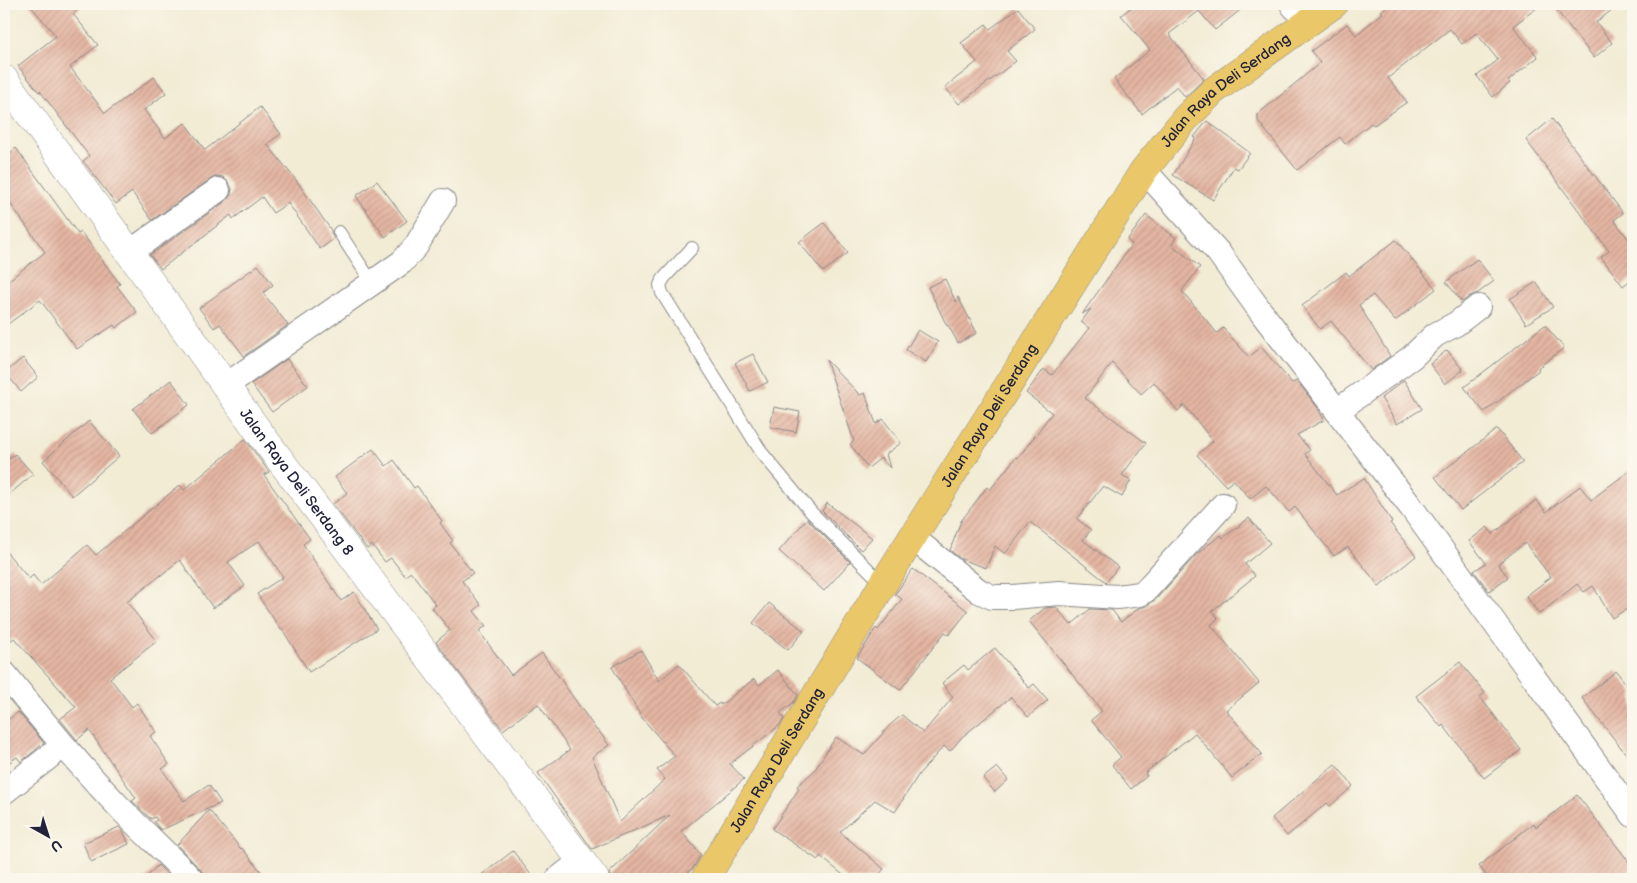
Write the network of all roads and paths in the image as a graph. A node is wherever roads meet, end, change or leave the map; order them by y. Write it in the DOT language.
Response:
graph roads {
  1 [pos="1334,4"];
  2 [pos="1300,14"];
  3 [pos="4,79"];
  4 [pos="1144,170"];
  5 [pos="218,190"];
  6 [pos="443,201"];
  7 [pos="339,232"];
  8 [pos="692,248"];
  9 [pos="130,252"];
  10 [pos="373,284"];
  11 [pos="1478,307"];
  12 [pos="225,386"];
  13 [pos="1337,411"];
  14 [pos="1224,505"];
  15 [pos="912,538"];
  16 [pos="883,584"];
  17 [pos="4,673"];
  18 [pos="63,746"];
  19 [pos="4,792"];
  20 [pos="1633,815"];
  21 [pos="588,870"];
  22 [pos="191,879"];
  23 [pos="558,879"];
  24 [pos="705,879"];
  1 -- 2 [label="main road, Jalan Raya Deli Serdang"];
  2 -- 4 [label="main road, Jalan Raya Deli Serdang"];
  3 -- 9 [label="street, Jalan Raya Deli Serdang 8"];
  4 -- 13 [label="street"];
  4 -- 15 [label="main road, Jalan Raya Deli Serdang"];
  5 -- 9 [label="street"];
  6 -- 10 [label="street"];
  7 -- 10 [label="lane"];
  8 -- 16 [label="lane"];
  9 -- 12 [label="street, Jalan Raya Deli Serdang 8"];
  10 -- 12 [label="street"];
  11 -- 13 [label="street"];
  12 -- 21 [label="street, Jalan Raya Deli Serdang 8"];
  13 -- 20 [label="street"];
  14 -- 15 [label="street"];
  15 -- 16 [label="main road, Jalan Raya Deli Serdang"];
  16 -- 24 [label="main road, Jalan Raya Deli Serdang"];
  17 -- 18 [label="street"];
  18 -- 19 [label="street"];
  18 -- 22 [label="street"];
  21 -- 23 [label="street"];
}
